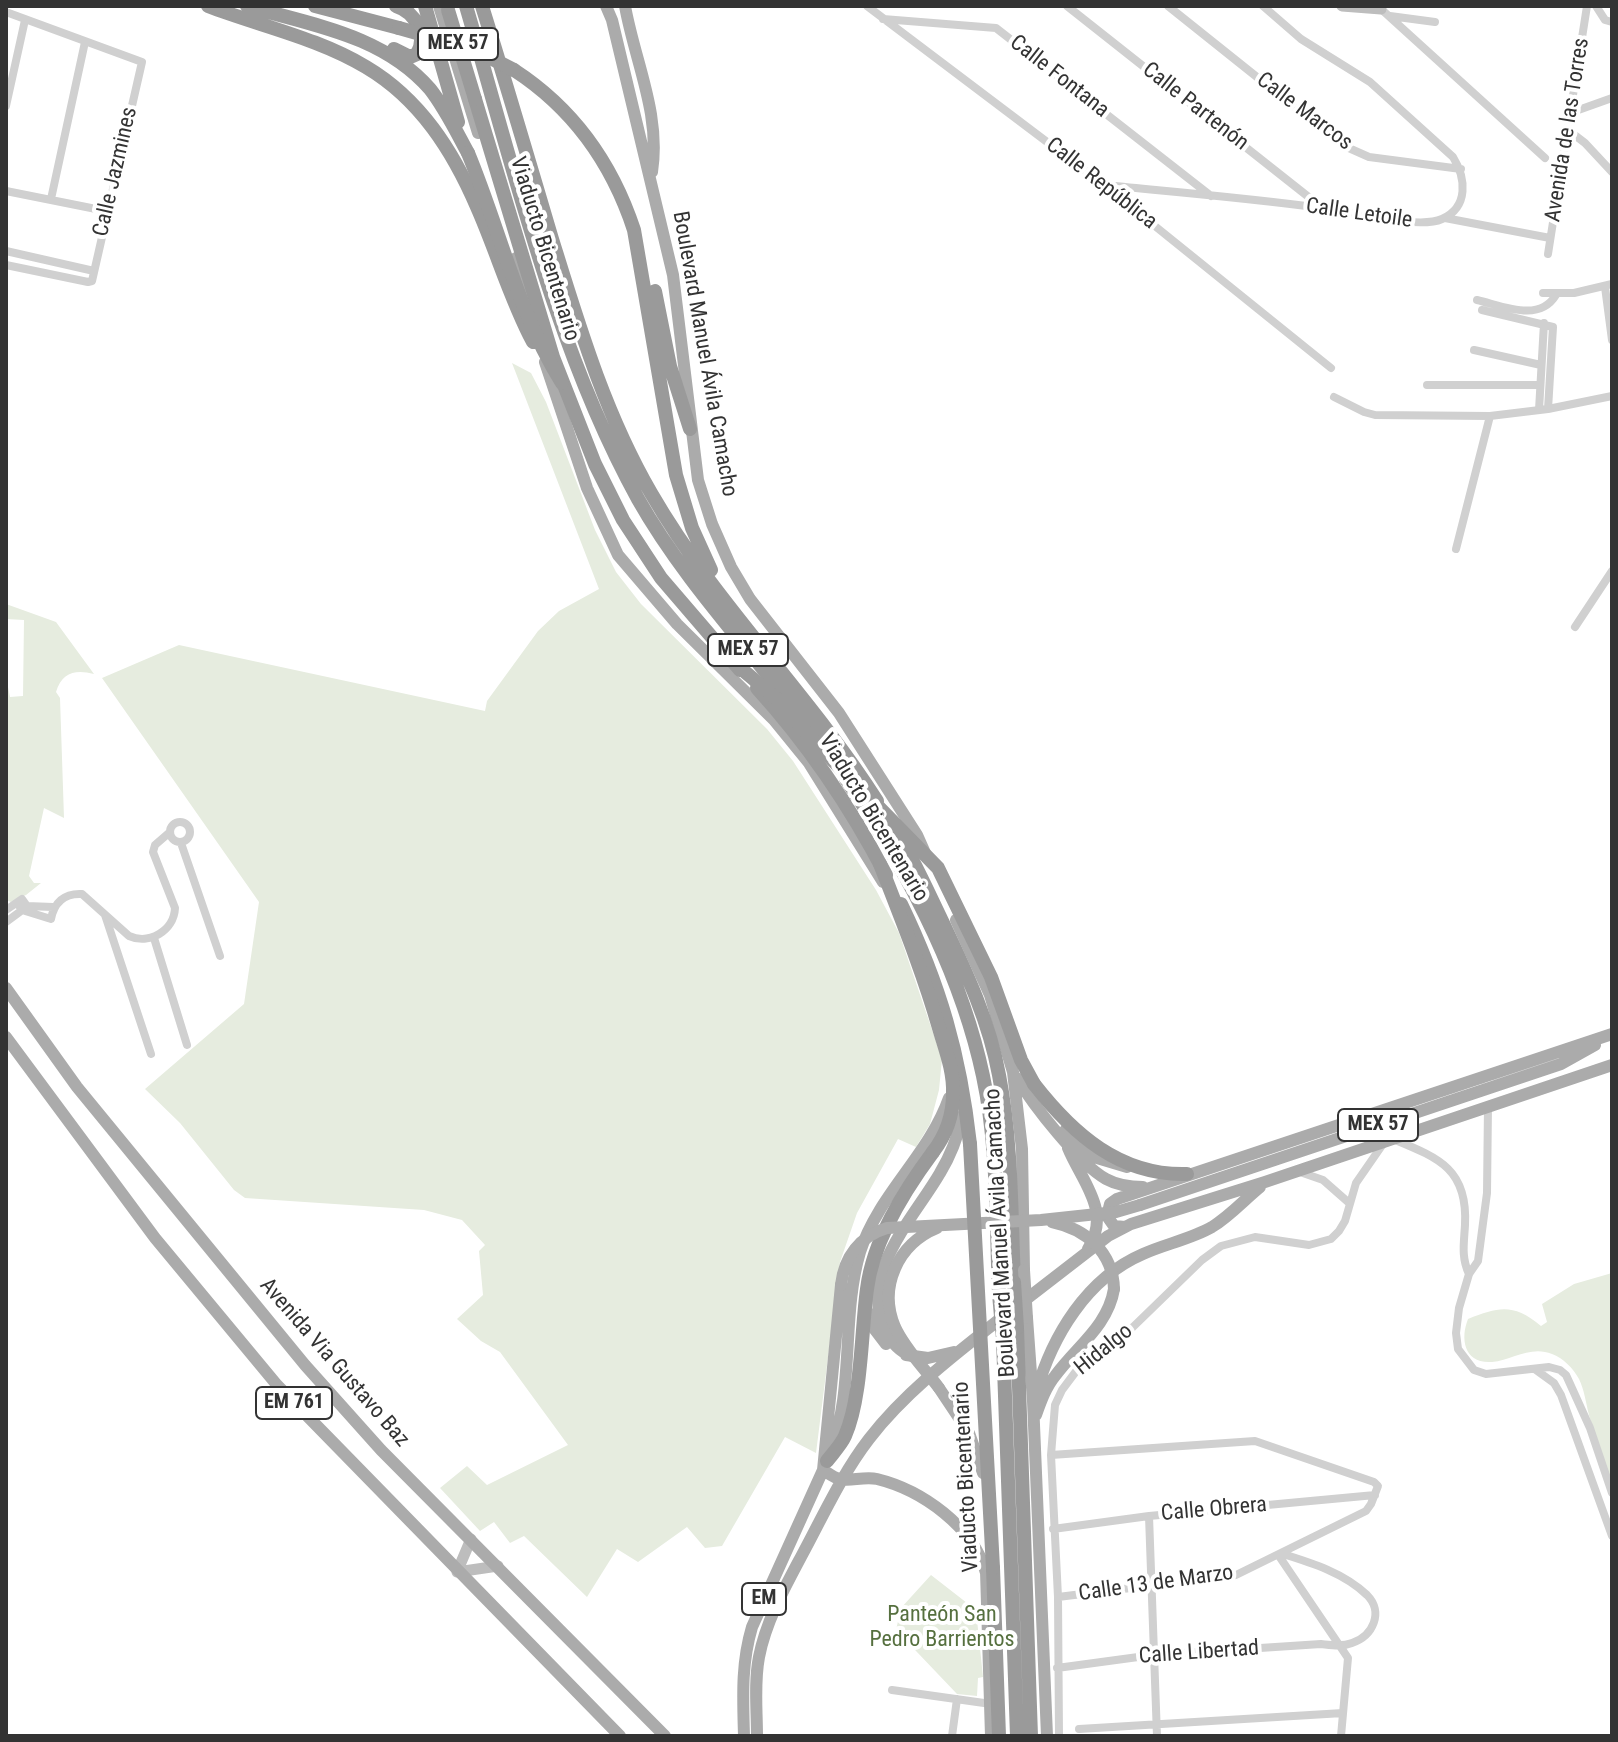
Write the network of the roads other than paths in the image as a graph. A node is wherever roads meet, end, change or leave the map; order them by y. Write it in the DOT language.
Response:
graph roads {
  1 [pos="208,6"];
  2 [pos="247,6"];
  3 [pos="315,6"];
  4 [pos="396,6"];
  5 [pos="446,6"];
  6 [pos="466,6"];
  7 [pos="482,6"];
  8 [pos="606,6"];
  9 [pos="625,6"];
  10 [pos="867,6"];
  11 [pos="1067,6"];
  12 [pos="1168,6"];
  13 [pos="1263,6"];
  14 [pos="1342,6"];
  15 [pos="1587,6"];
  16 [pos="1596,6"];
  17 [pos="1383,10"];
  18 [pos="429,11"];
  19 [pos="6,12"];
  20 [pos="882,19"];
  21 [pos="25,20"];
  22 [pos="1435,22"];
  23 [pos="1612,22"];
  24 [pos="322,28"];
  25 [pos="85,42"];
  26 [pos="1612,98"];
  27 [pos="6,106"];
  28 [pos="1570,113"];
  29 [pos="1568,130"];
  30 [pos="468,153"];
  31 [pos="1545,158"];
  32 [pos="1461,169"];
  33 [pos="1612,172"];
  34 [pos="651,179"];
  35 [pos="1104,185"];
  36 [pos="6,191"];
  37 [pos="1211,196"];
  38 [pos="51,199"];
  39 [pos="1323,208"];
  40 [pos="106,211"];
  41 [pos="1445,218"];
  42 [pos="634,230"];
  43 [pos="1550,238"];
  44 [pos="6,251"];
  45 [pos="1548,254"];
  46 [pos="6,265"];
  47 [pos="94,271"];
  48 [pos="1609,286"];
  49 [pos="1543,293"];
  50 [pos="1556,295"];
  51 [pos="1477,300"];
  52 [pos="1482,310"];
  53 [pos="1548,325"];
  54 [pos="1612,340"];
  55 [pos="1474,350"];
  56 [pos="1541,365"];
  57 [pos="547,366"];
  58 [pos="1331,368"];
  59 [pos="562,383"];
  60 [pos="1427,385"];
  61 [pos="1539,385"];
  62 [pos="1612,396"];
  63 [pos="1334,397"];
  64 [pos="1544,409"];
  65 [pos="1490,416"];
  66 [pos="690,429"];
  67 [pos="1456,549"];
  68 [pos="1612,571"];
  69 [pos="723,596"];
  70 [pos="1575,627"];
  71 [pos="732,661"];
  72 [pos="170,832"];
  73 [pos="181,843"];
  74 [pos="880,864"];
  75 [pos="22,906"];
  76 [pos="53,907"];
  77 [pos="6,910"];
  78 [pos="105,914"];
  79 [pos="6,922"];
  80 [pos="154,938"];
  81 [pos="220,956"];
  82 [pos="6,988"];
  83 [pos="1612,1035"];
  84 [pos="6,1037"];
  85 [pos="187,1045"];
  86 [pos="151,1054"];
  87 [pos="1612,1065"];
  88 [pos="956,1070"];
  89 [pos="1013,1072"];
  90 [pos="1028,1084"];
  91 [pos="1488,1106"];
  92 [pos="963,1115"];
  93 [pos="1068,1122"];
  94 [pos="1388,1140"];
  95 [pos="1065,1141"];
  96 [pos="1088,1151"];
  97 [pos="1133,1168"];
  98 [pos="1295,1171"];
  99 [pos="1187,1174"];
  100 [pos="1265,1182"];
  101 [pos="1155,1184"];
  102 [pos="1348,1202"];
  103 [pos="1041,1220"];
  104 [pos="944,1225"];
  105 [pos="1125,1227"];
  106 [pos="1079,1258"];
  107 [pos="1469,1274"];
  108 [pos="1019,1276"];
  109 [pos="866,1309"];
  110 [pos="1022,1323"];
  111 [pos="966,1345"];
  112 [pos="911,1356"];
  113 [pos="1536,1370"];
  114 [pos="1033,1401"];
  115 [pos="1034,1426"];
  116 [pos="1051,1455"];
  117 [pos="825,1466"];
  118 [pos="983,1473"];
  119 [pos="842,1480"];
  120 [pos="1612,1493"];
  121 [pos="1375,1495"];
  122 [pos="1149,1516"];
  123 [pos="1053,1529"];
  124 [pos="1612,1536"];
  125 [pos="471,1539"];
  126 [pos="1281,1555"];
  127 [pos="498,1566"];
  128 [pos="990,1571"];
  129 [pos="457,1572"];
  130 [pos="1153,1585"];
  131 [pos="1058,1597"];
  132 [pos="1341,1646"];
  133 [pos="745,1651"];
  134 [pos="1153,1655"];
  135 [pos="759,1656"];
  136 [pos="1057,1668"];
  137 [pos="742,1675"];
  138 [pos="756,1676"];
  139 [pos="892,1690"];
  140 [pos="957,1699"];
  141 [pos="984,1703"];
  142 [pos="1343,1713"];
  143 [pos="1157,1725"];
  144 [pos="1079,1729"];
  145 [pos="620,1736"];
  146 [pos="665,1736"];
  147 [pos="744,1736"];
  148 [pos="757,1736"];
  149 [pos="952,1736"];
  150 [pos="991,1736"];
  151 [pos="999,1736"];
  152 [pos="1017,1736"];
  153 [pos="1031,1736"];
  154 [pos="1047,1736"];
  155 [pos="1059,1736"];
  156 [pos="1157,1736"];
  157 [pos="1341,1736"];
  1 -- 57 [label="highway"];
  2 -- 24 [label="highway"];
  3 -- 42 [label="highway, MEX 57, bridge"];
  4 -- 24 [label="highway"];
  5 -- 59 [label="highway, Viaducto Bicentenario, bridge"];
  6 -- 152 [label="highway, Boulevard Manuel Ávila Camacho / MEX 57, bridge"];
  7 -- 69 [label="highway, Boulevard Manuel Ávila Camacho / MEX 57"];
  8 -- 34 [label="main road, Boulevard Manuel Ávila Camacho"];
  9 -- 34 [label="main road"];
  10 -- 20 [label="street, Calle República"];
  11 -- 39 [label="street, Calle Partenón"];
  12 -- 32 [label="street, Calle Marcos"];
  13 -- 32 [label="street"];
  14 -- 17 [label="main road"];
  15 -- 28 [label="street, Avenida de las Torres"];
  16 -- 23 [label="street"];
  17 -- 22 [label="street"];
  17 -- 31 [label="street"];
  18 -- 30 [label="highway"];
  18 -- 57 [label="main road, Boulevard Manuel Ávila Camacho"];
  19 -- 21 [label="street"];
  20 -- 35 [label="street, Calle República"];
  20 -- 37 [label="street, Calle Fontana"];
  21 -- 25 [label="street"];
  21 -- 27 [label="street"];
  24 -- 30 [label="highway"];
  25 -- 38 [label="street"];
  25 -- 40 [label="street, Calle Jazmines"];
  26 -- 28 [label="street"];
  28 -- 29 [label="street, Avenida de las Torres"];
  29 -- 33 [label="street"];
  29 -- 43 [label="street, Avenida de las Torres"];
  30 -- 59 [label="highway, bridge"];
  32 -- 41 [label="street, Calle Letoile"];
  34 -- 66 [label="main road, Boulevard Manuel Ávila Camacho"];
  35 -- 37 [label="street, Calle Letoile"];
  35 -- 58 [label="street, Calle República"];
  36 -- 38 [label="street"];
  37 -- 39 [label="street, Calle Letoile"];
  38 -- 40 [label="street"];
  39 -- 41 [label="street, Calle Letoile"];
  40 -- 47 [label="street, Calle Jazmines"];
  41 -- 43 [label="street"];
  42 -- 66 [label="highway"];
  42 -- 69 [label="highway, MEX 57"];
  43 -- 45 [label="street, Avenida de las Torres"];
  44 -- 47 [label="street"];
  46 -- 47 [label="street, Calle Jazmines"];
  48 -- 50 [label="street"];
  48 -- 54 [label="street"];
  49 -- 50 [label="street"];
  50 -- 51 [label="street"];
  52 -- 53 [label="street"];
  53 -- 56 [label="street"];
  53 -- 64 [label="street"];
  55 -- 56 [label="street"];
  56 -- 61 [label="street"];
  57 -- 88 [label="main road, Boulevard Manuel Ávila Camacho"];
  59 -- 71 [label="highway, Viaducto Bicentenario"];
  60 -- 61 [label="street"];
  61 -- 64 [label="street"];
  62 -- 64 [label="street"];
  63 -- 65 [label="street"];
  64 -- 65 [label="street"];
  65 -- 67 [label="street"];
  66 -- 89 [label="main road, Boulevard Manuel Ávila Camacho"];
  68 -- 70 [label="street"];
  69 -- 108 [label="highway, Boulevard Manuel Ávila Camacho / MEX 57"];
  71 -- 74 [label="highway, Viaducto Bicentenario, bridge"];
  71 -- 90 [label="highway, bridge"];
  72 -- 73 [label="street"];
  72 -- 73 [label="street"];
  72 -- 80 [label="street"];
  73 -- 81 [label="street"];
  74 -- 109 [label="highway, bridge"];
  74 -- 128 [label="highway, Viaducto Bicentenario, bridge"];
  75 -- 76 [label="street"];
  75 -- 76 [label="street"];
  75 -- 77 [label="street"];
  75 -- 79 [label="street"];
  76 -- 78 [label="street"];
  78 -- 80 [label="street"];
  78 -- 86 [label="street"];
  80 -- 85 [label="street"];
  82 -- 125 [label="main road, Avenida Via Gustavo Baz"];
  83 -- 99 [label="main road"];
  83 -- 103 [label="main road, MEX 57, bridge"];
  84 -- 129 [label="main road, EM 761"];
  87 -- 91 [label="main road, MEX 57"];
  88 -- 92 [label="main road, Boulevard Manuel Ávila Camacho"];
  88 -- 117 [label="main road"];
  89 -- 90 [label="main road"];
  89 -- 108 [label="main road, Boulevard Manuel Ávila Camacho"];
  90 -- 93 [label="highway"];
  90 -- 95 [label="main road"];
  90 -- 96 [label="main road"];
  91 -- 94 [label="main road, MEX 57"];
  91 -- 107 [label="street"];
  92 -- 112 [label="main road"];
  92 -- 118 [label="main road, Boulevard Manuel Ávila Camacho, bridge"];
  93 -- 96 [label="highway"];
  93 -- 97 [label="highway"];
  94 -- 98 [label="main road, MEX 57"];
  94 -- 102 [label="street, Hidalgo"];
  94 -- 107 [label="street"];
  95 -- 101 [label="main road"];
  95 -- 106 [label="main road"];
  96 -- 97 [label="main road"];
  97 -- 99 [label="highway"];
  98 -- 100 [label="main road, MEX 57"];
  98 -- 102 [label="street"];
  99 -- 101 [label="main road"];
  100 -- 105 [label="main road"];
  100 -- 114 [label="main road"];
  101 -- 105 [label="main road"];
  102 -- 116 [label="street, Hidalgo"];
  103 -- 104 [label="main road, MEX 57, bridge"];
  103 -- 115 [label="main road, bridge"];
  104 -- 117 [label="main road, bridge"];
  104 -- 118 [label="main road, bridge"];
  105 -- 106 [label="main road"];
  106 -- 111 [label="main road"];
  107 -- 113 [label="street"];
  108 -- 110 [label="highway, MEX 57, bridge"];
  109 -- 112 [label="main road"];
  109 -- 117 [label="highway"];
  110 -- 114 [label="main road, Boulevard Manuel Ávila Camacho"];
  110 -- 153 [label="highway, MEX 57"];
  111 -- 112 [label="main road"];
  111 -- 119 [label="main road"];
  113 -- 120 [label="street"];
  113 -- 124 [label="street"];
  114 -- 115 [label="main road, Boulevard Manuel Ávila Camacho"];
  115 -- 154 [label="main road, Boulevard Manuel Ávila Camacho"];
  116 -- 121 [label="street"];
  116 -- 123 [label="street, Hidalgo"];
  117 -- 119 [label="main road"];
  117 -- 133 [label="main road, EM"];
  118 -- 128 [label="main road, Boulevard Manuel Ávila Camacho"];
  119 -- 128 [label="main road"];
  119 -- 135 [label="main road, EM"];
  121 -- 122 [label="street, Calle Obrera"];
  121 -- 126 [label="street, Calle 13 de Marzo"];
  122 -- 123 [label="street, Calle Obrera"];
  122 -- 130 [label="street"];
  123 -- 131 [label="street, Hidalgo"];
  125 -- 127 [label="main road, Avenida Via Gustavo Baz"];
  125 -- 129 [label="main road"];
  126 -- 130 [label="street, Calle 13 de Marzo"];
  126 -- 132 [label="street"];
  126 -- 132 [label="street"];
  127 -- 129 [label="main road"];
  127 -- 146 [label="main road, Avenida Via Gustavo Baz"];
  128 -- 150 [label="main road, Boulevard Manuel Ávila Camacho"];
  128 -- 151 [label="highway, Viaducto Bicentenario"];
  129 -- 145 [label="main road, EM 761"];
  130 -- 131 [label="street, Calle 13 de Marzo"];
  130 -- 134 [label="street"];
  131 -- 136 [label="street, Hidalgo"];
  132 -- 134 [label="street, Calle Libertad"];
  132 -- 142 [label="street"];
  133 -- 135 [label="main road"];
  133 -- 137 [label="main road, EM"];
  134 -- 136 [label="street, Calle Libertad"];
  134 -- 143 [label="street"];
  135 -- 138 [label="main road, EM"];
  136 -- 155 [label="street, Hidalgo"];
  137 -- 138 [label="main road"];
  137 -- 147 [label="main road, EM"];
  138 -- 148 [label="main road, EM"];
  139 -- 140 [label="street"];
  140 -- 141 [label="street"];
  140 -- 149 [label="street"];
  142 -- 143 [label="street"];
  142 -- 157 [label="street"];
  143 -- 144 [label="street"];
  143 -- 156 [label="street"];
}
